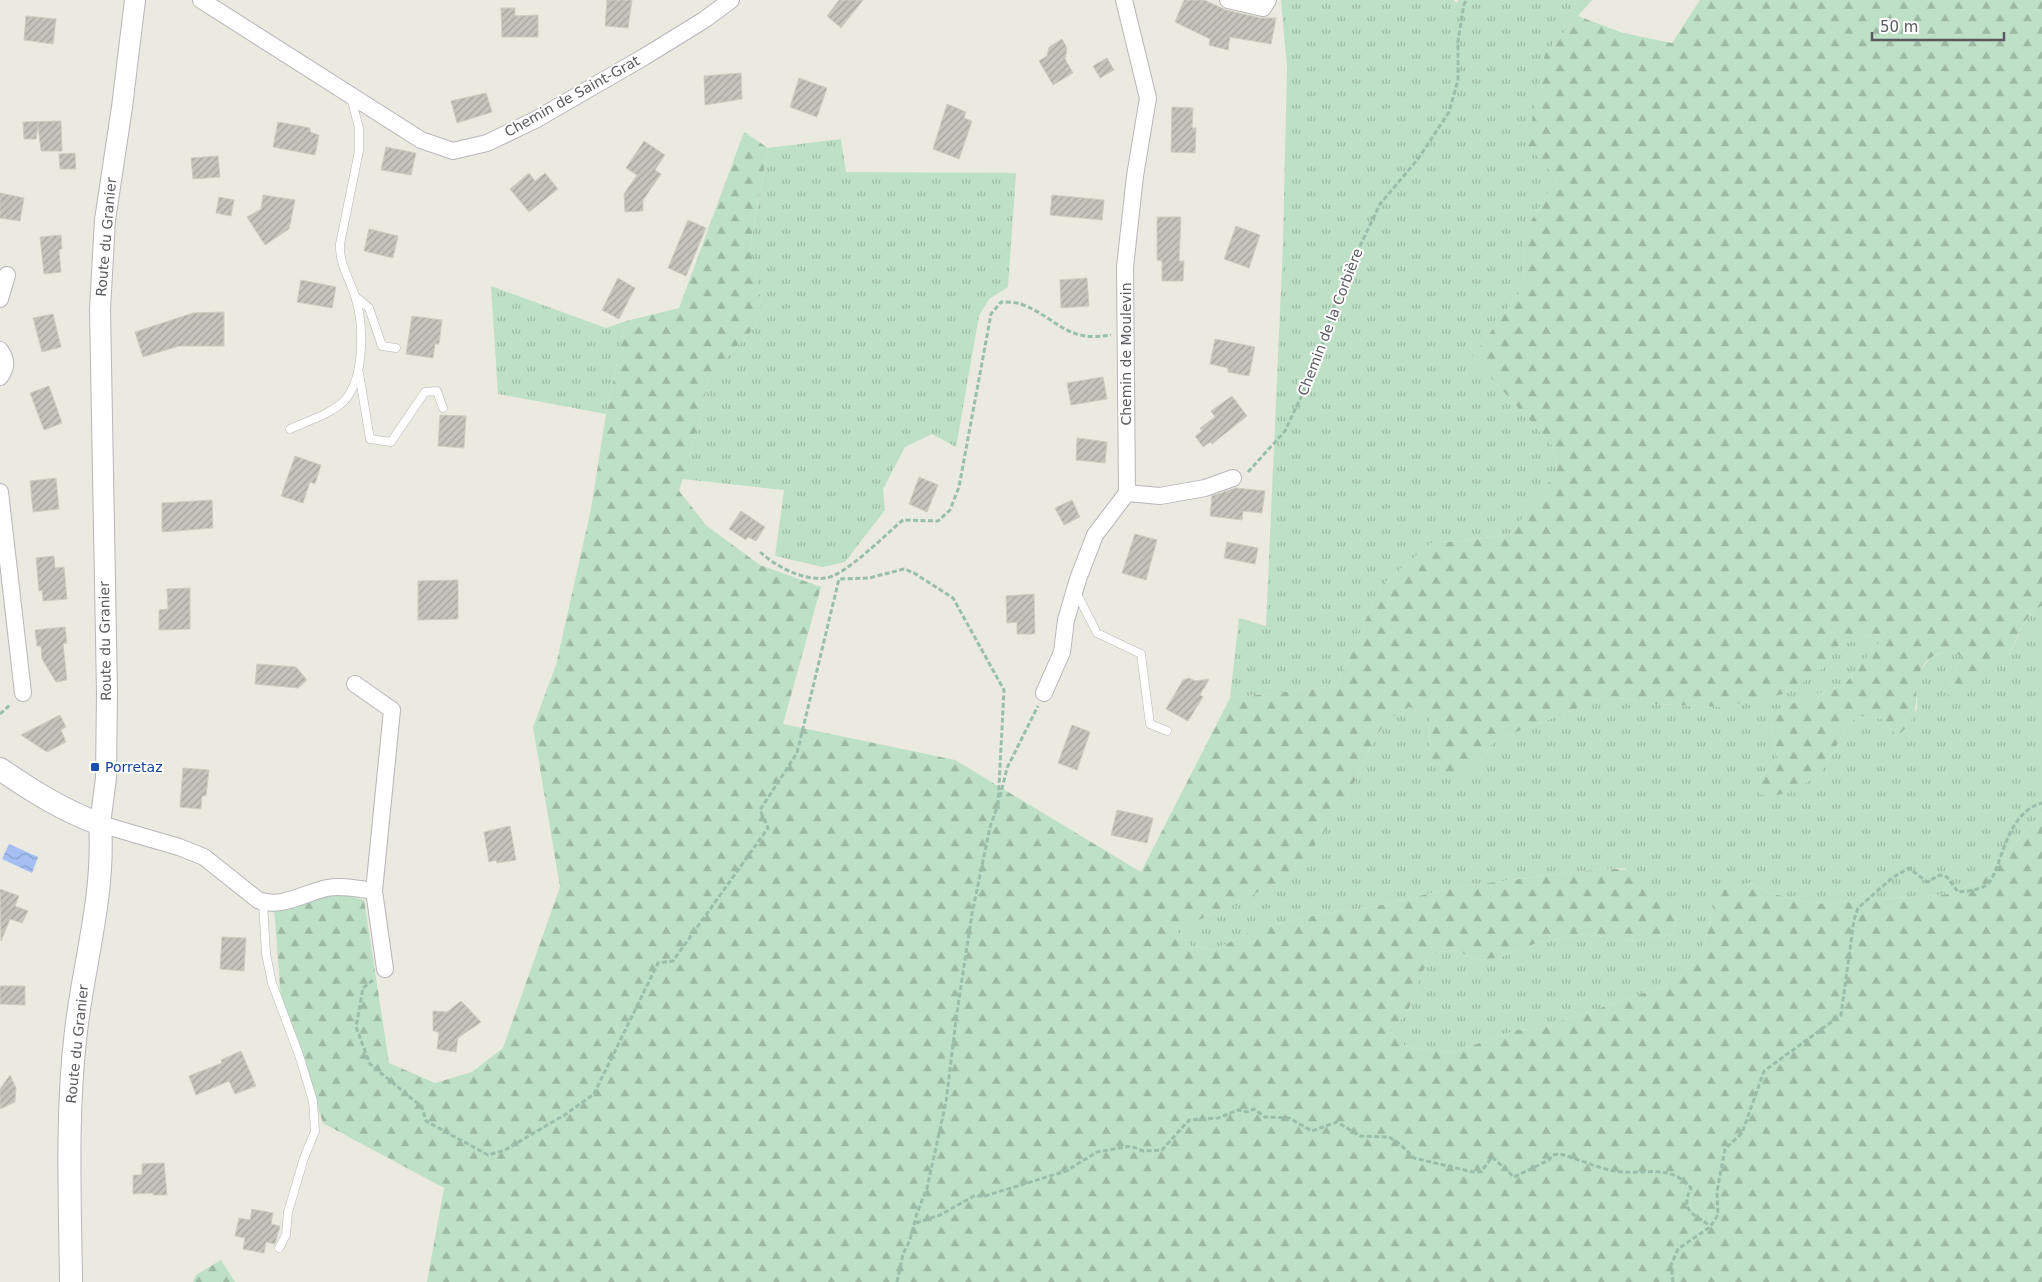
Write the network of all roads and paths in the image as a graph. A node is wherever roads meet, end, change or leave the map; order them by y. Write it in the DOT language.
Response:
graph roads {
  1 [pos="135,0"];
  2 [pos="201,0"];
  3 [pos="731,0"];
  4 [pos="1124,0"];
  5 [pos="1228,0"];
  6 [pos="1268,0"];
  7 [pos="1467,0"];
  8 [pos="350,94"];
  9 [pos="6,275"];
  10 [pos="355,296"];
  11 [pos="0,298"];
  12 [pos="1126,332"];
  13 [pos="396,348"];
  14 [pos="0,350"];
  15 [pos="358,366"];
  16 [pos="0,377"];
  17 [pos="443,408"];
  18 [pos="290,428"];
  19 [pos="1233,478"];
  20 [pos="0,492"];
  21 [pos="1127,493"];
  22 [pos="760,552"];
  23 [pos="1075,590"];
  24 [pos="355,684"];
  25 [pos="23,693"];
  26 [pos="1044,693"];
  27 [pos="1167,731"];
  28 [pos="0,769"];
  29 [pos="2042,803"];
  30 [pos="998,805"];
  31 [pos="100,824"];
  32 [pos="374,891"];
  33 [pos="263,902"];
  34 [pos="385,969"];
  35 [pos="916,1223"];
  36 [pos="1710,1226"];
  37 [pos="279,1248"];
  38 [pos="71,1282"];
  39 [pos="896,1282"];
  40 [pos="1673,1282"];
  1 -- 31 [label="street, Route du Granier"];
  2 -- 8 [label="street, Chemin de Saint-Grat"];
  3 -- 8 [label="street, Chemin de Saint-Grat"];
  4 -- 12 [label="street, Chemin de Moulevin"];
  5 -- 6 [label="street"];
  7 -- 19 [label="path, Chemin de la Corbière"];
  8 -- 10 [label="lane"];
  9 -- 11 [label="street"];
  10 -- 13 [label="lane"];
  10 -- 15 [label="lane"];
  12 -- 21 [label="street, Chemin de Moulevin"];
  12 -- 22 [label="path"];
  14 -- 16 [label="street"];
  15 -- 17 [label="lane"];
  15 -- 18 [label="lane"];
  19 -- 21 [label="street"];
  20 -- 25 [label="street"];
  21 -- 23 [label="street"];
  23 -- 26 [label="street"];
  23 -- 27 [label="lane"];
  24 -- 32 [label="street"];
  26 -- 30 [label="path"];
  28 -- 31 [label="main road"];
  29 -- 36 [label="path"];
  30 -- 34 [label="path"];
  30 -- 35 [label="path"];
  31 -- 33 [label="street"];
  31 -- 38 [label="main road, Route du Granier"];
  32 -- 33 [label="street"];
  32 -- 34 [label="street"];
  33 -- 37 [label="lane"];
  35 -- 36 [label="path"];
  35 -- 39 [label="path"];
  36 -- 40 [label="path"];
}
